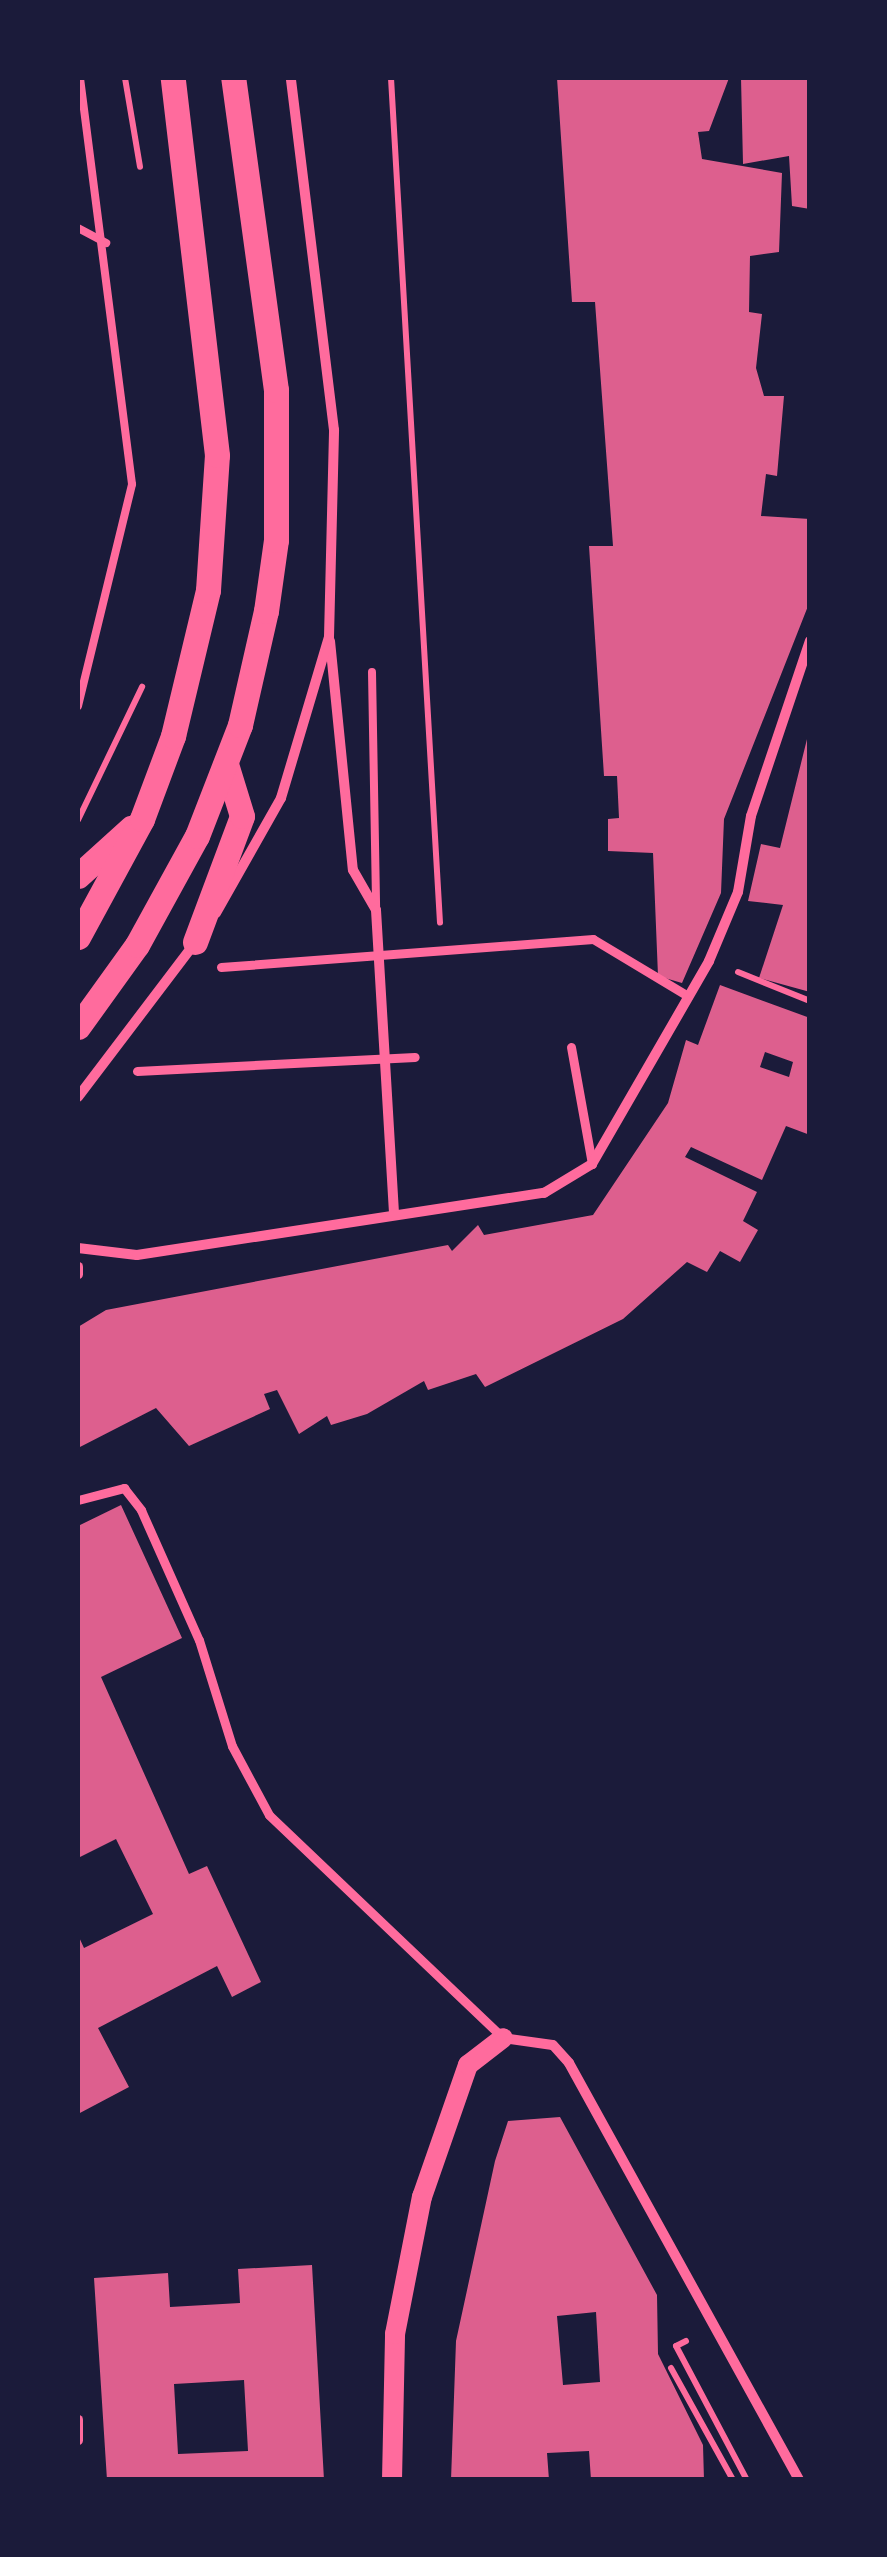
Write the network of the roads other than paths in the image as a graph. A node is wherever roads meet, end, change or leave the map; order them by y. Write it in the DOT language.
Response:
graph roads {
  1 [pos="80,78"];
  2 [pos="173,78"];
  3 [pos="234,78"];
  4 [pos="291,78"];
  5 [pos="78,228"];
  6 [pos="106,244"];
  7 [pos="329,637"];
  8 [pos="810,641"];
  9 [pos="372,672"];
  10 [pos="78,706"];
  11 [pos="226,764"];
  12 [pos="142,818"];
  13 [pos="78,876"];
  14 [pos="376,910"];
  15 [pos="78,937"];
  16 [pos="195,942"];
  17 [pos="380,958"];
  18 [pos="221,967"];
  19 [pos="688,996"];
  20 [pos="78,1027"];
  21 [pos="571,1046"];
  22 [pos="415,1057"];
  23 [pos="388,1059"];
  24 [pos="137,1071"];
  25 [pos="78,1098"];
  26 [pos="592,1164"];
  27 [pos="394,1212"];
  28 [pos="78,1248"];
  29 [pos="78,1266"];
  30 [pos="78,1274"];
  31 [pos="78,1500"];
  32 [pos="503,2038"];
  33 [pos="78,2419"];
  34 [pos="78,2440"];
  35 [pos="392,2480"];
  36 [pos="798,2480"];
  1 -- 6 [label="lane"];
  2 -- 12 [label="main road"];
  3 -- 11 [label="main road"];
  4 -- 7 [label="street"];
  5 -- 6 [label="lane"];
  6 -- 10 [label="lane"];
  7 -- 14 [label="street"];
  7 -- 16 [label="street"];
  8 -- 19 [label="street"];
  9 -- 14 [label="lane"];
  11 -- 16 [label="main road"];
  11 -- 20 [label="main road"];
  12 -- 13 [label="main road"];
  12 -- 15 [label="main road"];
  14 -- 17 [label="street"];
  16 -- 25 [label="street"];
  17 -- 18 [label="street"];
  17 -- 19 [label="street"];
  17 -- 23 [label="street"];
  19 -- 26 [label="street"];
  21 -- 26 [label="street"];
  22 -- 23 [label="street"];
  23 -- 24 [label="street"];
  23 -- 27 [label="street"];
  26 -- 27 [label="street"];
  27 -- 28 [label="street"];
  29 -- 30 [label="street"];
  31 -- 32 [label="street"];
  32 -- 35 [label="main road"];
  32 -- 36 [label="street"];
  33 -- 34 [label="street"];
}
